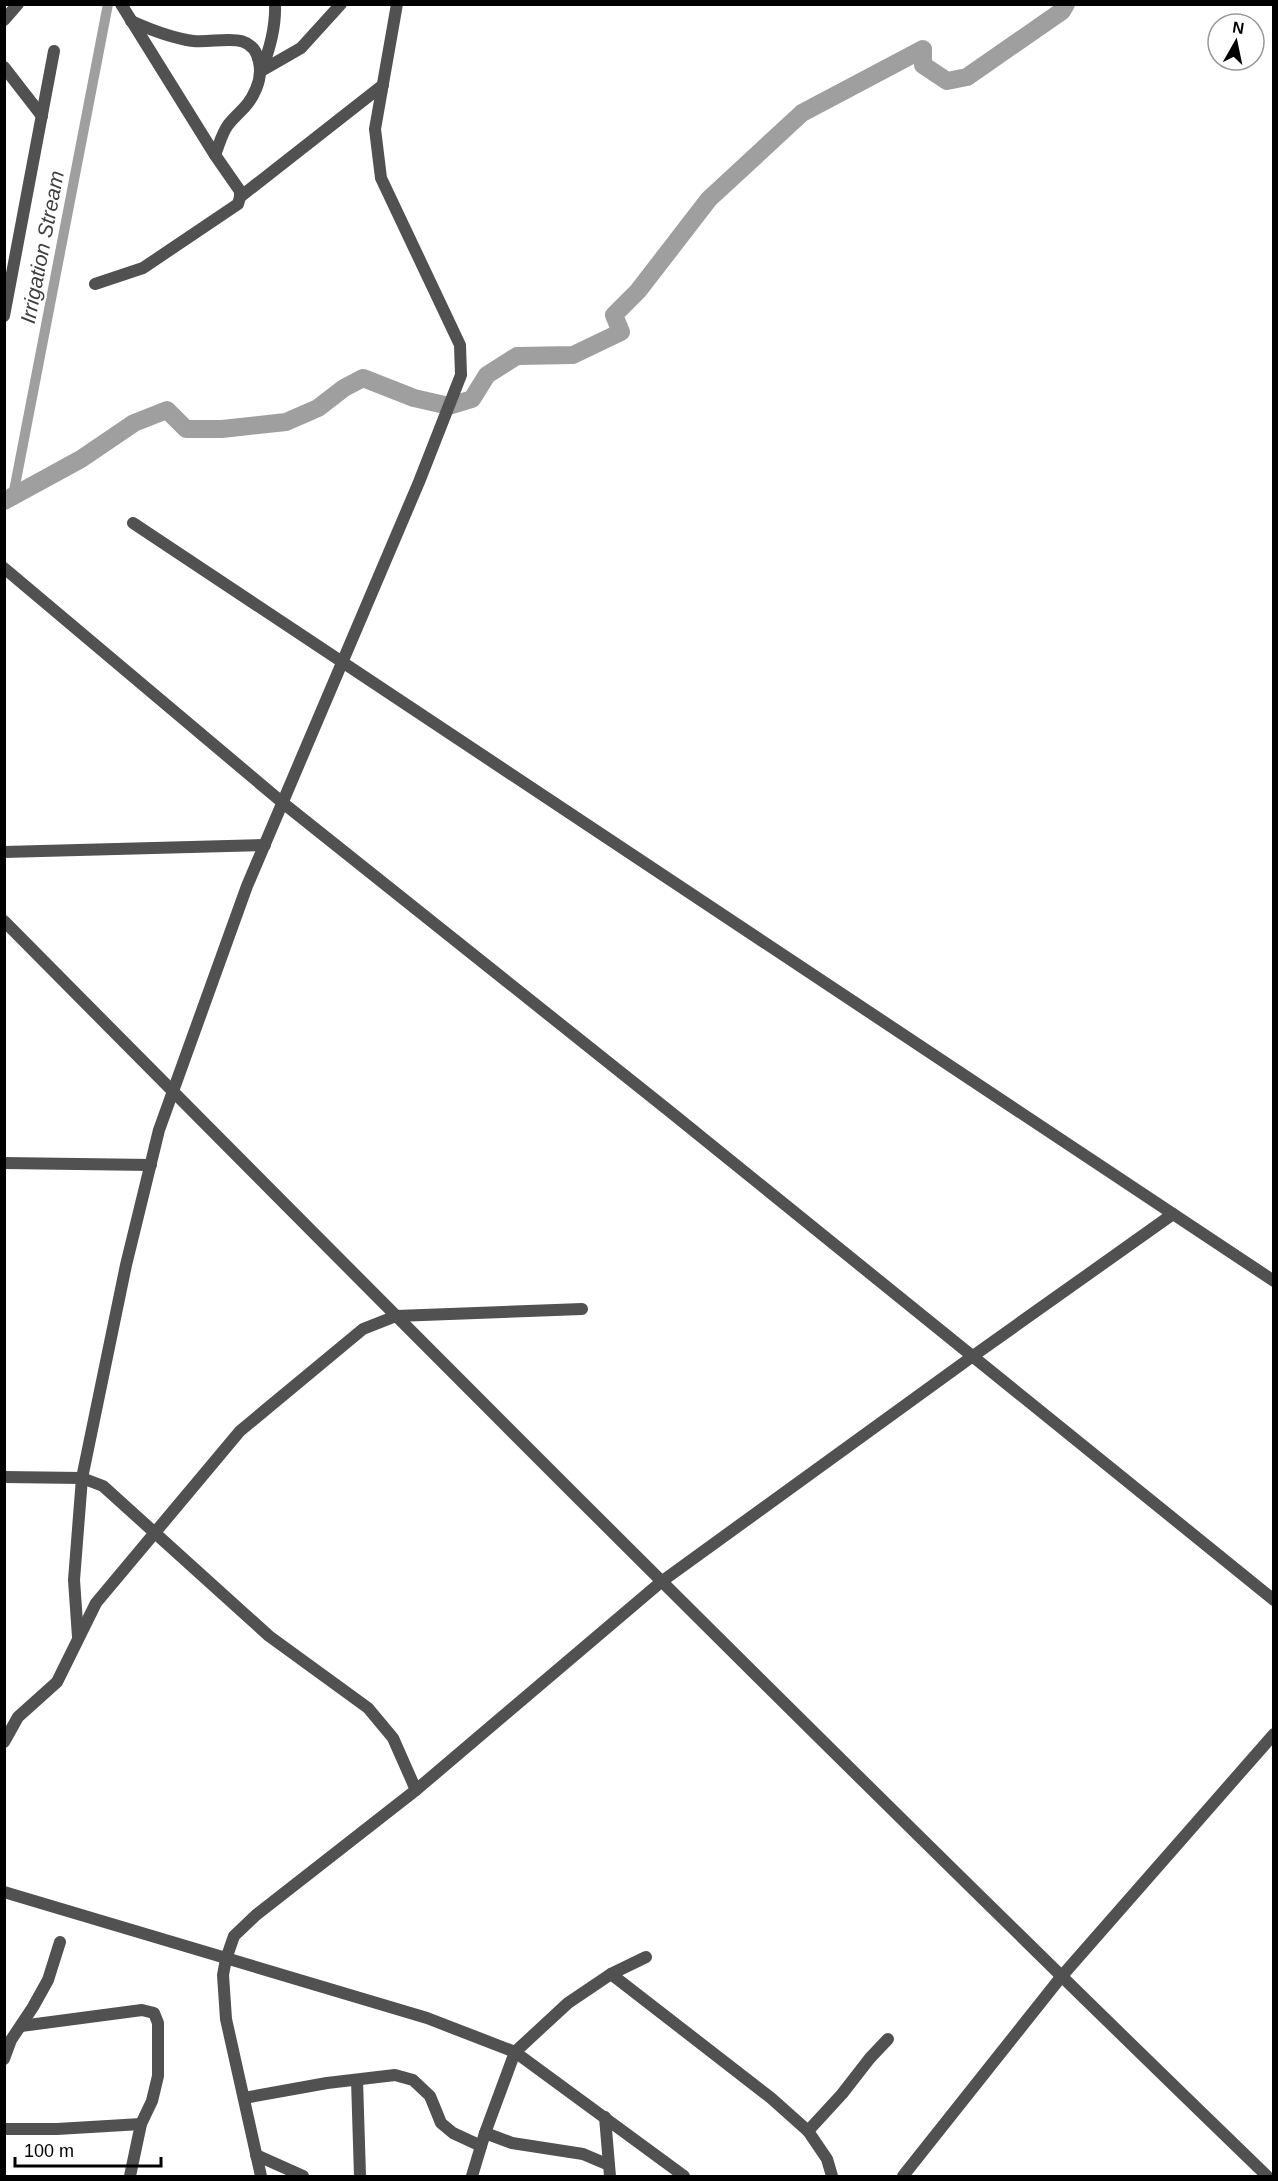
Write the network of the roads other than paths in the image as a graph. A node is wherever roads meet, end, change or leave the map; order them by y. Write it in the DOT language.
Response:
graph roads {
  1 [pos="18,4"];
  2 [pos="121,4"];
  3 [pos="275,4"];
  4 [pos="341,4"];
  5 [pos="397,4"];
  6 [pos="4,20"];
  7 [pos="131,21"];
  8 [pos="54,51"];
  9 [pos="4,67"];
  10 [pos="261,71"];
  11 [pos="383,85"];
  12 [pos="42,116"];
  13 [pos="215,155"];
  14 [pos="240,197"];
  15 [pos="95,284"];
  16 [pos="4,316"];
  17 [pos="133,523"];
  18 [pos="4,568"];
  19 [pos="343,662"];
  20 [pos="283,803"];
  21 [pos="265,845"];
  22 [pos="4,852"];
  23 [pos="4,921"];
  24 [pos="173,1092"];
  25 [pos="4,1163"];
  26 [pos="151,1165"];
  27 [pos="1173,1214"];
  28 [pos="1274,1281"];
  29 [pos="582,1309"];
  30 [pos="396,1316"];
  31 [pos="973,1356"];
  32 [pos="4,1477"];
  33 [pos="82,1478"];
  34 [pos="155,1533"];
  35 [pos="661,1582"];
  36 [pos="1274,1600"];
  37 [pos="78,1637"];
  38 [pos="1274,1734"];
  39 [pos="4,1742"];
  40 [pos="416,1790"];
  41 [pos="4,1893"];
  42 [pos="60,1942"];
  43 [pos="646,1957"];
  44 [pos="226,1959"];
  45 [pos="611,1974"];
  46 [pos="1061,1977"];
  47 [pos="21,2026"];
  48 [pos="888,2039"];
  49 [pos="515,2052"];
  50 [pos="4,2059"];
  51 [pos="357,2080"];
  52 [pos="244,2098"];
  53 [pos="605,2117"];
  54 [pos="141,2124"];
  55 [pos="4,2128"];
  56 [pos="808,2130"];
  57 [pos="485,2133"];
  58 [pos="481,2146"];
  59 [pos="256,2155"];
  60 [pos="609,2171"];
  61 [pos="130,2176"];
  62 [pos="261,2176"];
  63 [pos="303,2176"];
  64 [pos="360,2176"];
  65 [pos="472,2176"];
  66 [pos="684,2176"];
  67 [pos="832,2176"];
  68 [pos="903,2176"];
  69 [pos="1267,2176"];
  1 -- 6 [label="street"];
  2 -- 7 [label="street"];
  3 -- 10 [label="street"];
  4 -- 10 [label="street"];
  5 -- 11 [label="street"];
  7 -- 10 [label="street"];
  7 -- 13 [label="street"];
  8 -- 12 [label="street"];
  9 -- 12 [label="street"];
  10 -- 13 [label="street"];
  11 -- 14 [label="street"];
  11 -- 19 [label="street"];
  12 -- 16 [label="street"];
  13 -- 14 [label="street"];
  14 -- 15 [label="street"];
  17 -- 19 [label="street"];
  18 -- 20 [label="street"];
  19 -- 20 [label="street"];
  19 -- 27 [label="street"];
  20 -- 21 [label="street"];
  20 -- 31 [label="street"];
  21 -- 22 [label="street"];
  21 -- 24 [label="street"];
  23 -- 24 [label="street"];
  24 -- 26 [label="street"];
  24 -- 30 [label="street"];
  25 -- 26 [label="street"];
  26 -- 33 [label="street"];
  27 -- 28 [label="street"];
  27 -- 31 [label="street"];
  29 -- 30 [label="street"];
  30 -- 34 [label="street"];
  30 -- 35 [label="street"];
  31 -- 35 [label="street"];
  31 -- 36 [label="street"];
  32 -- 33 [label="street"];
  33 -- 34 [label="street"];
  33 -- 37 [label="street"];
  34 -- 37 [label="street"];
  34 -- 40 [label="street"];
  35 -- 40 [label="street"];
  35 -- 46 [label="street"];
  37 -- 39 [label="street"];
  38 -- 46 [label="street"];
  40 -- 44 [label="street"];
  41 -- 44 [label="street"];
  42 -- 47 [label="street"];
  43 -- 45 [label="street"];
  44 -- 49 [label="street"];
  44 -- 52 [label="street"];
  45 -- 49 [label="street"];
  45 -- 56 [label="street"];
  46 -- 68 [label="street"];
  46 -- 69 [label="street"];
  47 -- 50 [label="street"];
  47 -- 54 [label="street"];
  48 -- 56 [label="street"];
  49 -- 53 [label="street"];
  49 -- 57 [label="street"];
  51 -- 52 [label="street"];
  51 -- 58 [label="street"];
  51 -- 64 [label="street"];
  52 -- 59 [label="street"];
  53 -- 60 [label="street"];
  53 -- 66 [label="street"];
  54 -- 55 [label="street"];
  54 -- 61 [label="street"];
  56 -- 67 [label="street"];
  57 -- 58 [label="street"];
  57 -- 60 [label="street"];
  58 -- 65 [label="street"];
  59 -- 62 [label="street"];
  59 -- 63 [label="street"];
}
